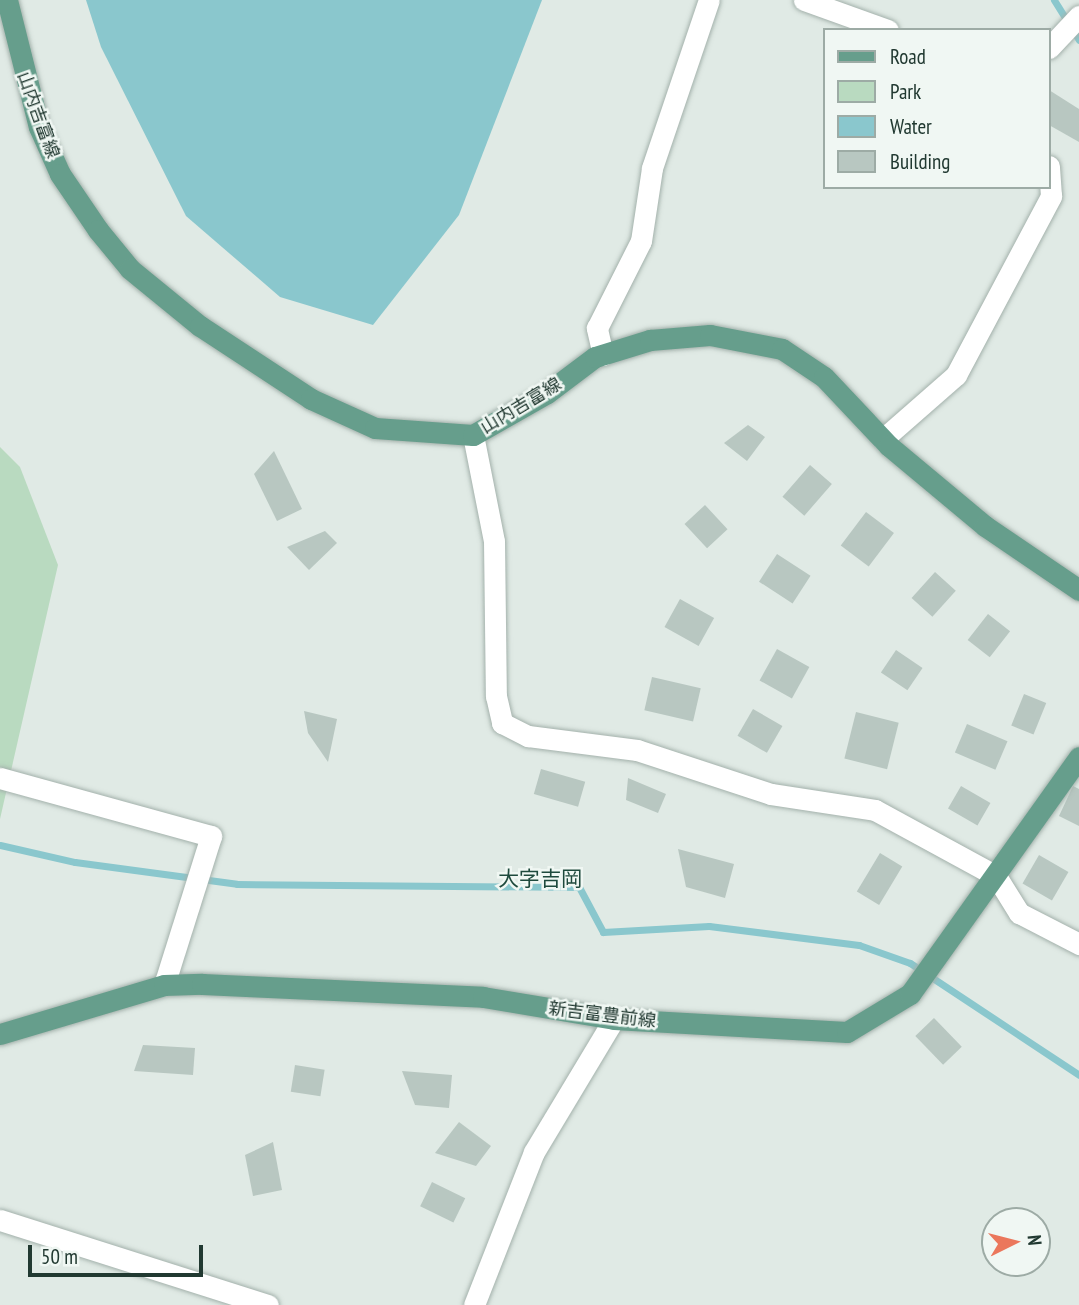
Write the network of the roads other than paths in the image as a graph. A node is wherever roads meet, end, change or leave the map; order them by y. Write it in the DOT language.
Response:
graph roads {
  1 [pos="7,0"];
  2 [pos="709,0"];
  3 [pos="803,0"];
  4 [pos="1079,16"];
  5 [pos="882,28"];
  6 [pos="1051,46"];
  7 [pos="1051,189"];
  8 [pos="603,355"];
  9 [pos="473,435"];
  10 [pos="883,439"];
  11 [pos="1079,590"];
  12 [pos="1079,757"];
  13 [pos="0,778"];
  14 [pos="996,876"];
  15 [pos="1079,944"];
  16 [pos="164,985"];
  17 [pos="614,1019"];
  18 [pos="0,1034"];
  19 [pos="0,1220"];
  20 [pos="268,1305"];
  21 [pos="474,1305"];
  1 -- 9 [label="main road, 山内吉富線"];
  2 -- 8 [label="street"];
  3 -- 5 [label="street"];
  4 -- 6 [label="street"];
  7 -- 10 [label="street"];
  8 -- 9 [label="main road, 山内吉富線"];
  8 -- 10 [label="main road, 山内吉富線"];
  9 -- 14 [label="street"];
  10 -- 11 [label="main road, 山内吉富線"];
  12 -- 14 [label="main road, 新吉富豊前線"];
  13 -- 16 [label="street"];
  14 -- 15 [label="street"];
  14 -- 17 [label="main road, 新吉富豊前線"];
  16 -- 17 [label="main road, 新吉富豊前線"];
  16 -- 18 [label="main road, 新吉富豊前線"];
  17 -- 21 [label="street"];
  19 -- 20 [label="street"];
}
